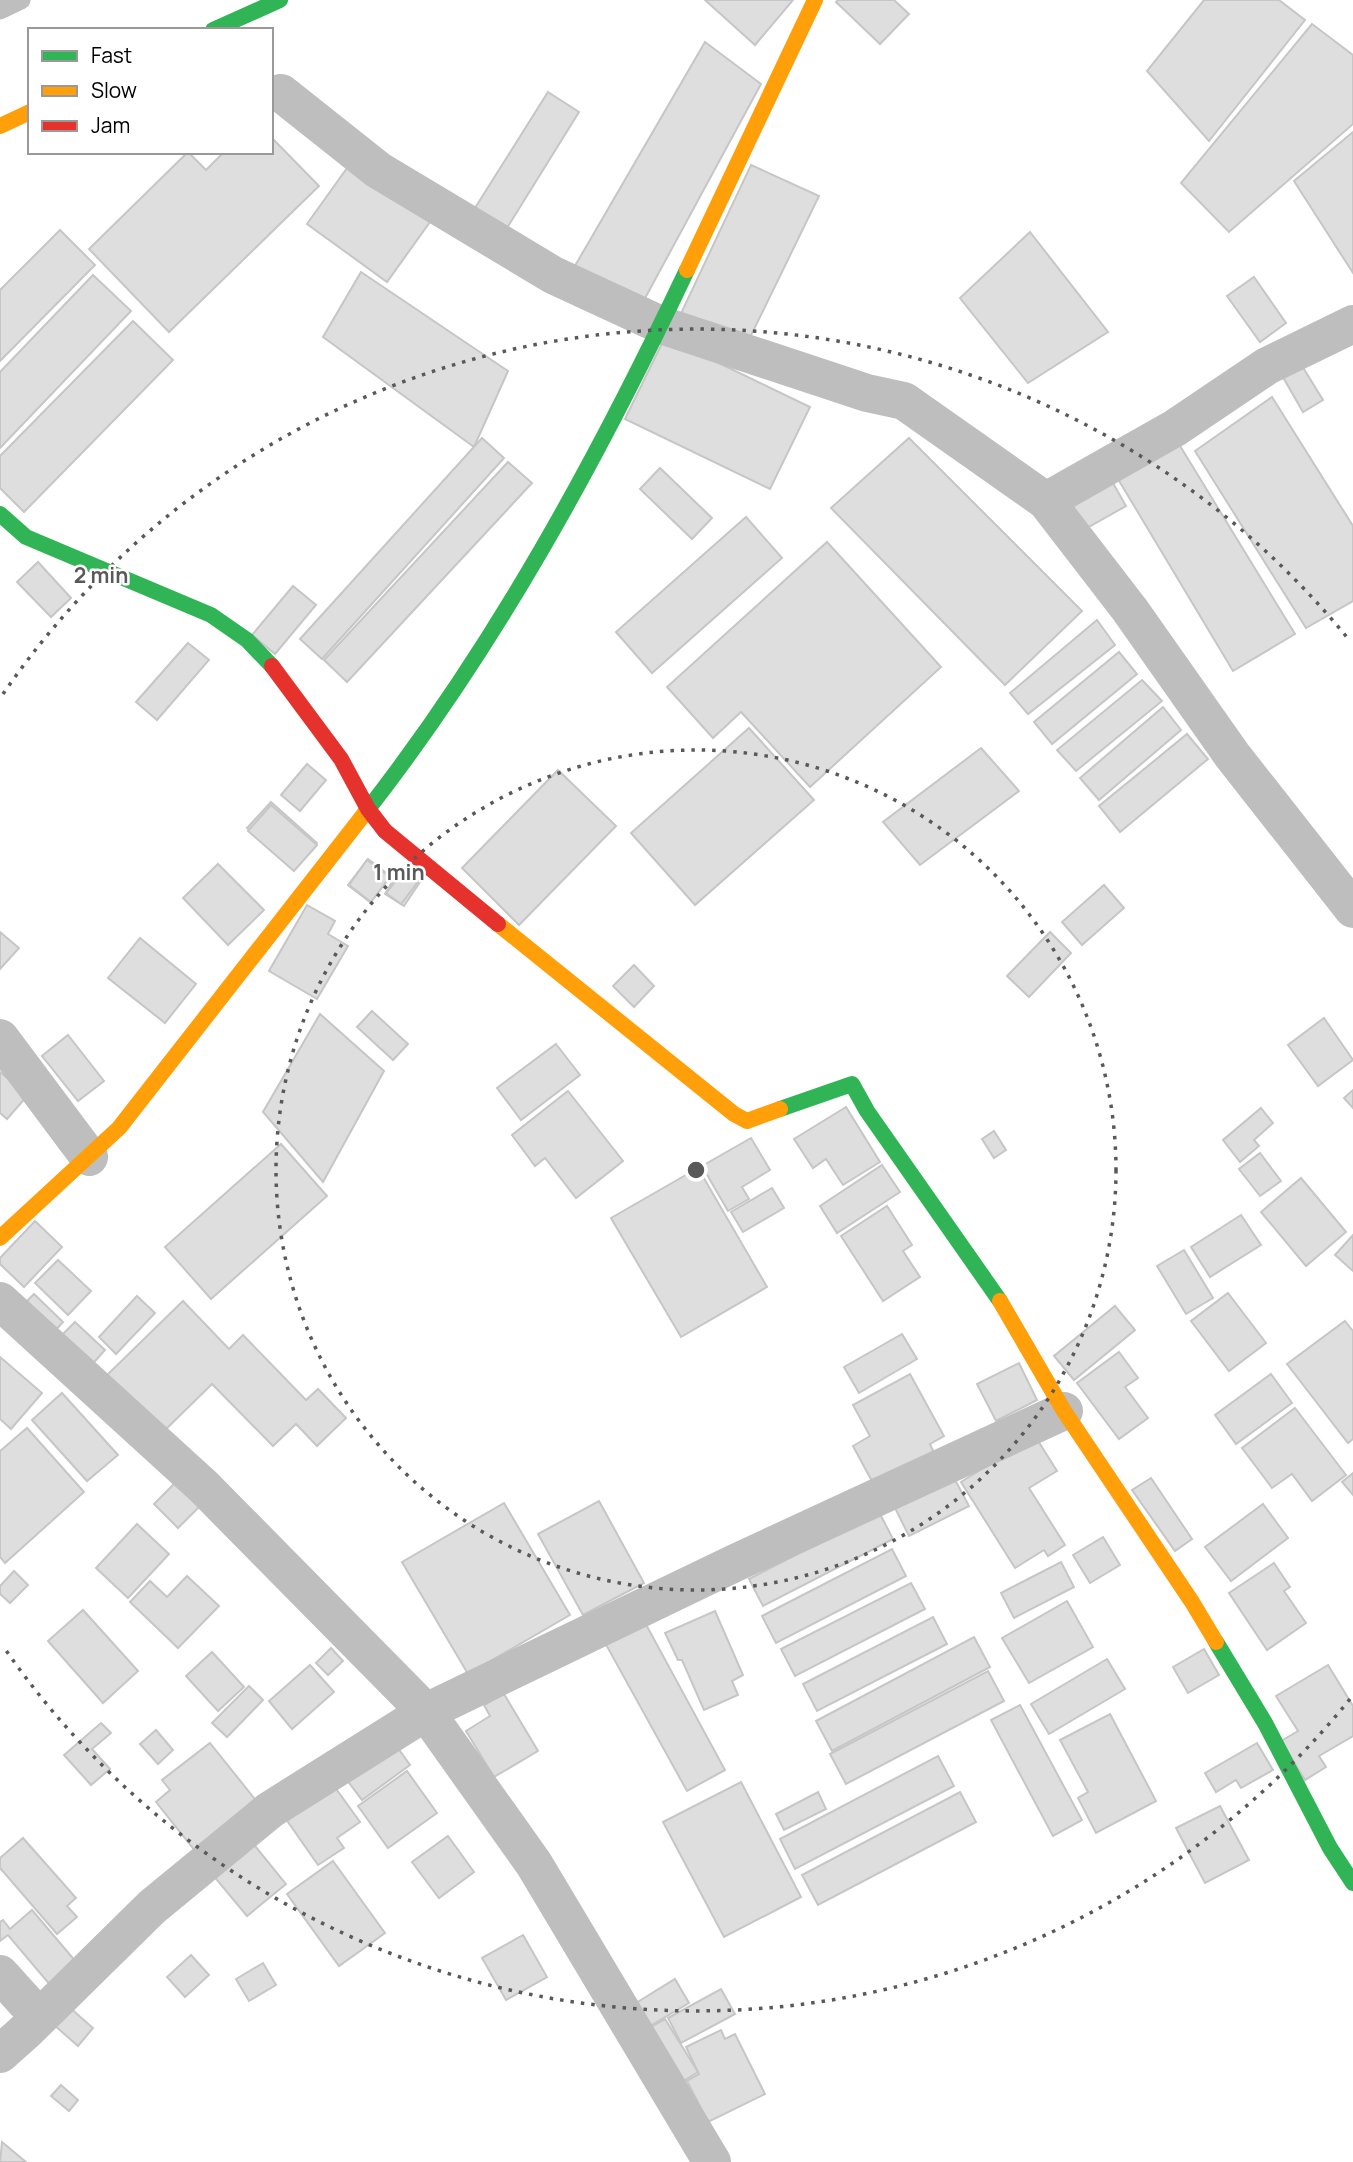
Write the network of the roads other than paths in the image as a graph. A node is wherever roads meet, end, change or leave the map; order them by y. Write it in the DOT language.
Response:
graph roads {
  1 [pos="21,0"];
  2 [pos="280,0"];
  3 [pos="814,0"];
  4 [pos="0,10"];
  5 [pos="217,28"];
  6 [pos="281,93"];
  7 [pos="28,114"];
  8 [pos="0,126"];
  9 [pos="1353,324"];
  10 [pos="661,325"];
  11 [pos="1046,501"];
  12 [pos="0,514"];
  13 [pos="368,808"];
  14 [pos="1353,909"];
  15 [pos="0,1038"];
  16 [pos="89,1157"];
  17 [pos="0,1238"];
  18 [pos="0,1301"];
  19 [pos="1064,1412"];
  20 [pos="426,1712"];
  21 [pos="1353,1883"];
  22 [pos="0,1974"];
  23 [pos="39,2017"];
  24 [pos="0,2054"];
  25 [pos="712,2162"];
  1 -- 4 [label="lane"];
  2 -- 5 [label="street"];
  3 -- 10 [label="street"];
  6 -- 10 [label="street"];
  7 -- 8 [label="street"];
  9 -- 11 [label="street"];
  10 -- 11 [label="street"];
  10 -- 13 [label="street"];
  11 -- 14 [label="street"];
  12 -- 13 [label="street"];
  13 -- 16 [label="street"];
  13 -- 19 [label="street"];
  15 -- 16 [label="street"];
  16 -- 17 [label="street"];
  18 -- 20 [label="street"];
  19 -- 20 [label="street"];
  19 -- 21 [label="street"];
  20 -- 23 [label="street"];
  20 -- 25 [label="street"];
  22 -- 23 [label="street"];
  23 -- 24 [label="street"];
}
